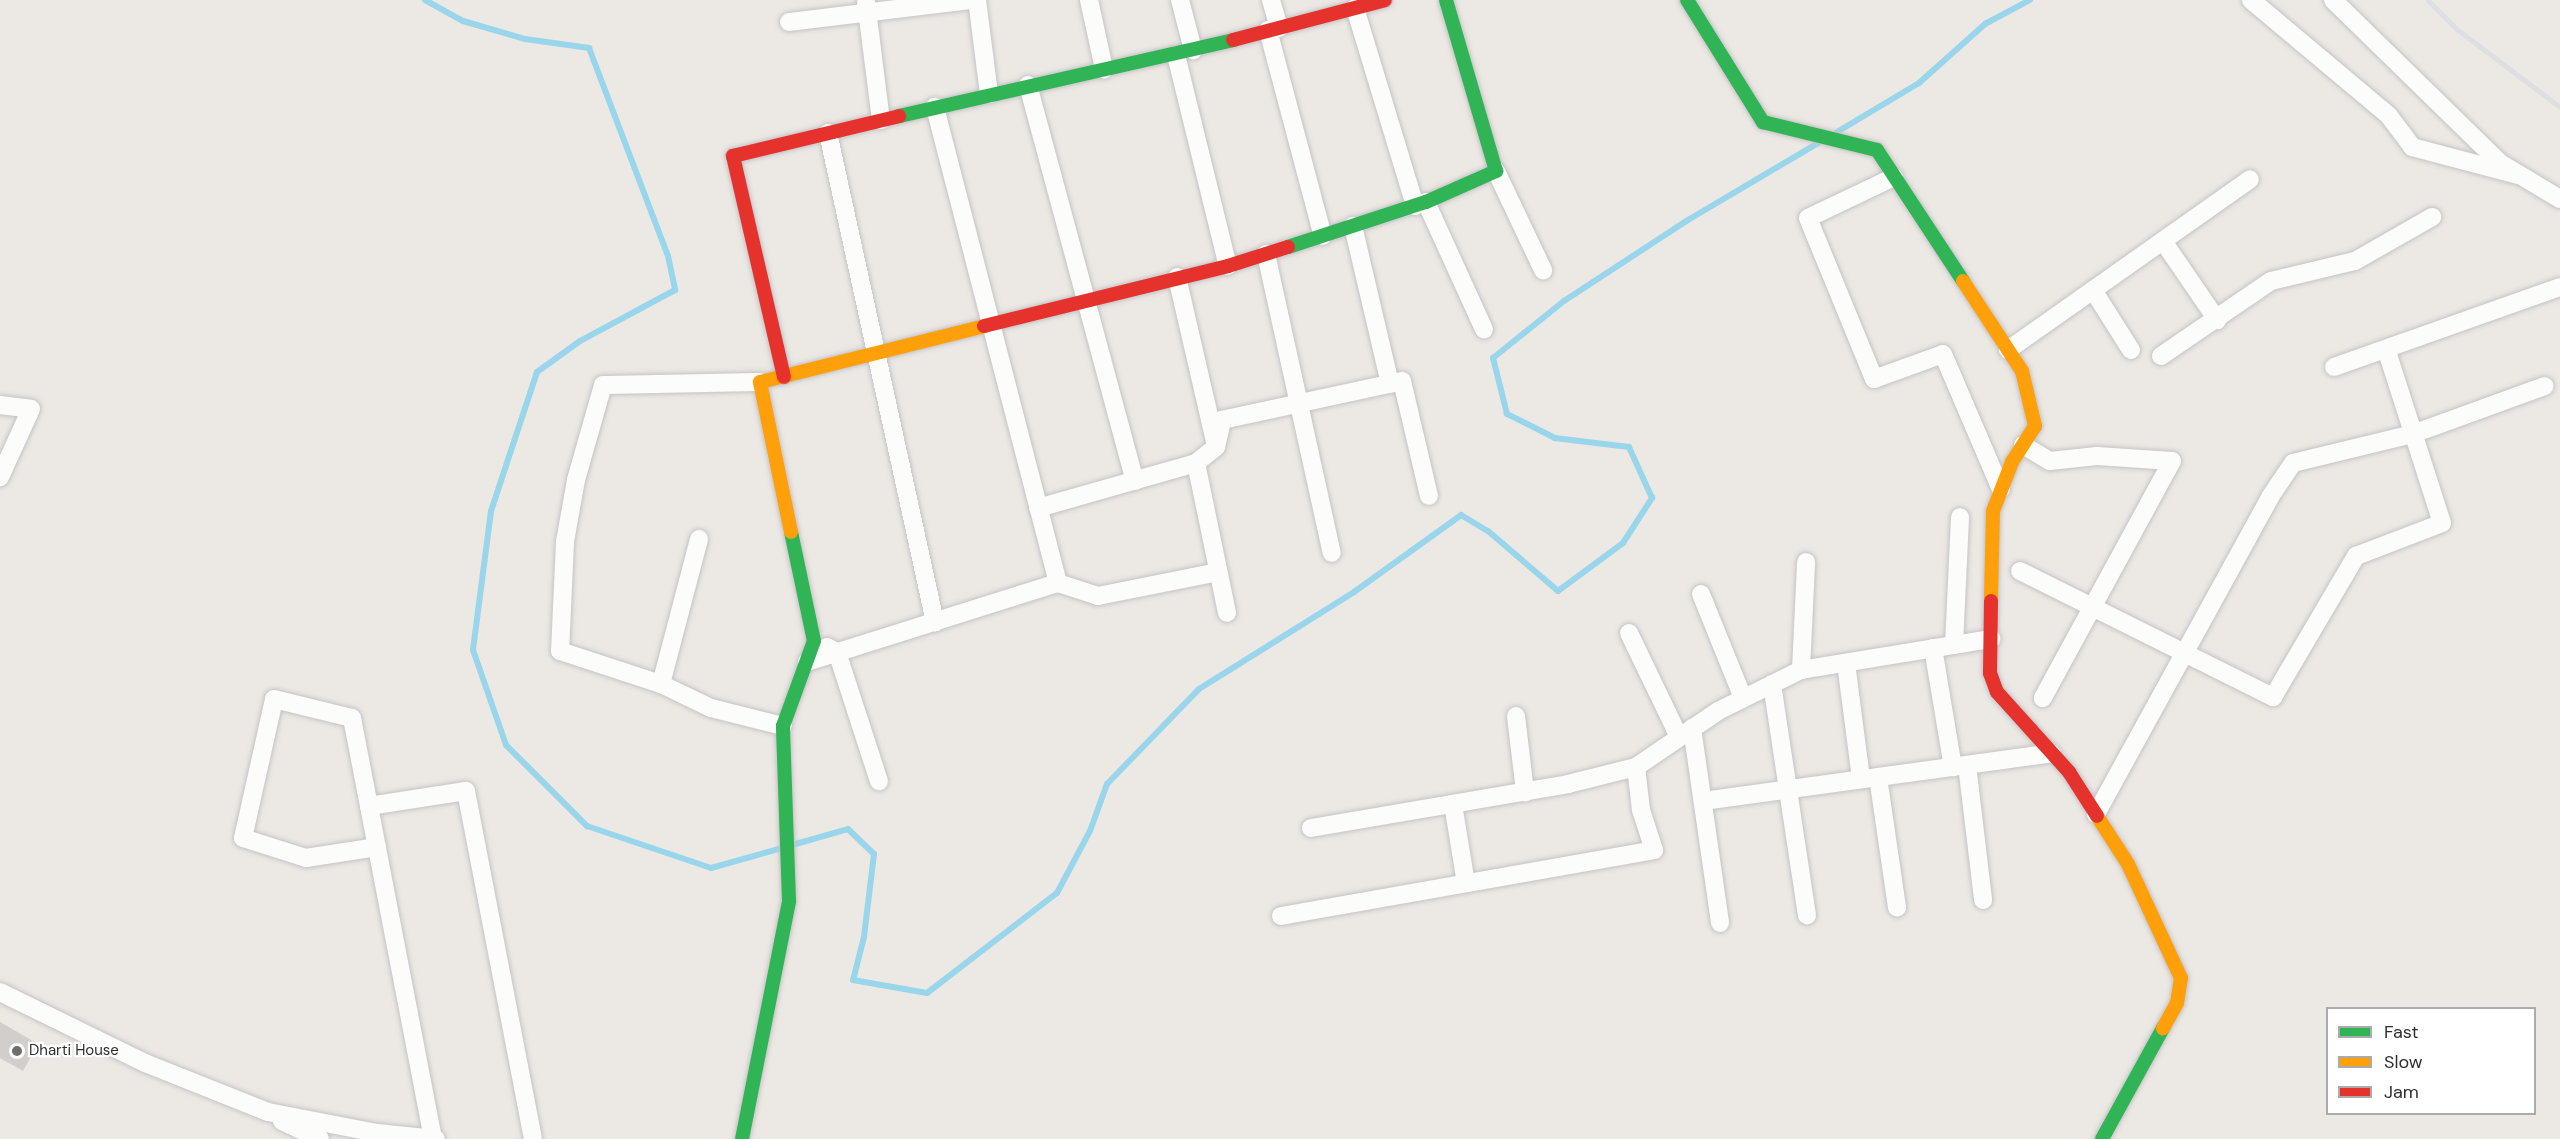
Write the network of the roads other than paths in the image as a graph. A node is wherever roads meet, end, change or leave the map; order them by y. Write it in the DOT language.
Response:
graph roads {
  1 [pos="970,0"];
  2 [pos="977,0"];
  3 [pos="1089,0"];
  4 [pos="1180,0"];
  5 [pos="1271,0"];
  6 [pos="1385,0"];
  7 [pos="1446,0"];
  8 [pos="1687,0"];
  9 [pos="2251,0"];
  10 [pos="2333,0"];
  11 [pos="1365,4"];
  12 [pos="866,6"];
  13 [pos="789,22"];
  14 [pos="1273,29"];
  15 [pos="1184,52"];
  16 [pos="1104,69"];
  17 [pos="1028,85"];
  18 [pos="989,94"];
  19 [pos="935,107"];
  20 [pos="881,120"];
  21 [pos="828,133"];
  22 [pos="1496,171"];
  23 [pos="2518,175"];
  24 [pos="1894,177"];
  25 [pos="2250,179"];
  26 [pos="2560,199"];
  27 [pos="1420,204"];
  28 [pos="2432,217"];
  29 [pos="1353,226"];
  30 [pos="1323,236"];
  31 [pos="2163,241"];
  32 [pos="1266,254"];
  33 [pos="1228,266"];
  34 [pos="1544,270"];
  35 [pos="1177,277"];
  36 [pos="2560,287"];
  37 [pos="2093,290"];
  38 [pos="1086,300"];
  39 [pos="2217,320"];
  40 [pos="990,323"];
  41 [pos="1484,329"];
  42 [pos="2386,349"];
  43 [pos="2008,350"];
  44 [pos="2131,350"];
  45 [pos="875,353"];
  46 [pos="2162,356"];
  47 [pos="2334,367"];
  48 [pos="784,377"];
  49 [pos="760,382"];
  50 [pos="1390,384"];
  51 [pos="2545,386"];
  52 [pos="1299,404"];
  53 [pos="0,405"];
  54 [pos="2413,434"];
  55 [pos="2023,445"];
  56 [pos="1216,447"];
  57 [pos="1196,463"];
  58 [pos="0,477"];
  59 [pos="1135,481"];
  60 [pos="2001,489"];
  61 [pos="1429,496"];
  62 [pos="1038,508"];
  63 [pos="1960,517"];
  64 [pos="699,538"];
  65 [pos="1332,553"];
  66 [pos="1806,562"];
  67 [pos="2020,571"];
  68 [pos="1218,572"];
  69 [pos="1058,584"];
  70 [pos="1701,594"];
  71 [pos="2092,607"];
  72 [pos="1227,614"];
  73 [pos="935,622"];
  74 [pos="1629,633"];
  75 [pos="1991,639"];
  76 [pos="814,641"];
  77 [pos="1954,645"];
  78 [pos="1933,648"];
  79 [pos="837,652"];
  80 [pos="2184,653"];
  81 [pos="807,662"];
  82 [pos="1846,663"];
  83 [pos="1801,670"];
  84 [pos="661,684"];
  85 [pos="1772,684"];
  86 [pos="1743,698"];
  87 [pos="2043,698"];
  88 [pos="1516,716"];
  89 [pos="783,726"];
  90 [pos="1686,732"];
  91 [pos="2052,753"];
  92 [pos="1636,766"];
  93 [pos="1960,766"];
  94 [pos="1870,778"];
  95 [pos="879,781"];
  96 [pos="1789,789"];
  97 [pos="1525,792"];
  98 [pos="1703,801"];
  99 [pos="1453,804"];
  100 [pos="369,806"];
  101 [pos="2096,814"];
  102 [pos="1311,828"];
  103 [pos="377,847"];
  104 [pos="1466,883"];
  105 [pos="1983,900"];
  106 [pos="1897,908"];
  107 [pos="1807,915"];
  108 [pos="1281,916"];
  109 [pos="1720,923"];
  110 [pos="0,992"];
  111 [pos="226,1095"];
  112 [pos="320,1139"];
  113 [pos="435,1139"];
  114 [pos="534,1139"];
  115 [pos="742,1139"];
  116 [pos="2102,1139"];
  1 -- 12 [label="street"];
  2 -- 18 [label="street"];
  3 -- 16 [label="street"];
  4 -- 15 [label="street"];
  5 -- 14 [label="street"];
  6 -- 11 [label="street"];
  7 -- 22 [label="street"];
  8 -- 24 [label="street"];
  9 -- 23 [label="street"];
  10 -- 23 [label="street"];
  11 -- 14 [label="street"];
  11 -- 27 [label="street"];
  12 -- 13 [label="street"];
  12 -- 20 [label="street"];
  14 -- 15 [label="street"];
  14 -- 30 [label="street"];
  15 -- 16 [label="street"];
  15 -- 33 [label="street"];
  16 -- 17 [label="street"];
  17 -- 18 [label="street"];
  17 -- 38 [label="street"];
  18 -- 19 [label="street"];
  19 -- 20 [label="street"];
  19 -- 40 [label="street"];
  20 -- 21 [label="street"];
  21 -- 45 [label="street"];
  21 -- 48 [label="street"];
  22 -- 27 [label="street"];
  22 -- 34 [label="street"];
  23 -- 26 [label="street"];
  24 -- 43 [label="street"];
  24 -- 60 [label="street"];
  25 -- 31 [label="street"];
  27 -- 29 [label="street"];
  27 -- 41 [label="street"];
  28 -- 39 [label="street"];
  29 -- 30 [label="street"];
  29 -- 50 [label="street"];
  30 -- 32 [label="street"];
  31 -- 37 [label="street"];
  31 -- 39 [label="street"];
  32 -- 33 [label="street"];
  32 -- 52 [label="street"];
  33 -- 35 [label="street"];
  35 -- 38 [label="street"];
  35 -- 56 [label="street"];
  36 -- 42 [label="street"];
  37 -- 43 [label="street"];
  37 -- 44 [label="street"];
  38 -- 40 [label="street"];
  38 -- 59 [label="street"];
  39 -- 46 [label="street"];
  40 -- 45 [label="street"];
  40 -- 62 [label="street"];
  42 -- 47 [label="street"];
  42 -- 54 [label="street"];
  43 -- 55 [label="street"];
  45 -- 48 [label="street"];
  45 -- 73 [label="street"];
  48 -- 49 [label="street"];
  49 -- 76 [label="street"];
  49 -- 84 [label="street"];
  50 -- 52 [label="street"];
  50 -- 61 [label="street"];
  51 -- 54 [label="street"];
  52 -- 56 [label="street"];
  52 -- 65 [label="street"];
  53 -- 58 [label="street"];
  54 -- 80 [label="street"];
  54 -- 80 [label="street"];
  55 -- 60 [label="street"];
  55 -- 71 [label="street"];
  56 -- 57 [label="street"];
  57 -- 59 [label="street"];
  57 -- 68 [label="street"];
  59 -- 62 [label="street"];
  60 -- 75 [label="street"];
  62 -- 69 [label="street"];
  63 -- 77 [label="street"];
  64 -- 84 [label="street"];
  66 -- 83 [label="street"];
  67 -- 71 [label="street"];
  68 -- 69 [label="street"];
  68 -- 72 [label="street"];
  69 -- 73 [label="street"];
  70 -- 86 [label="street"];
  71 -- 80 [label="street"];
  71 -- 87 [label="street"];
  73 -- 79 [label="street"];
  74 -- 90 [label="street"];
  75 -- 77 [label="street"];
  75 -- 91 [label="street"];
  76 -- 79 [label="street"];
  76 -- 81 [label="street"];
  77 -- 78 [label="street"];
  78 -- 82 [label="street"];
  78 -- 93 [label="street"];
  79 -- 81 [label="street"];
  79 -- 95 [label="street"];
  80 -- 101 [label="street"];
  81 -- 89 [label="street"];
  82 -- 83 [label="street"];
  82 -- 94 [label="street"];
  83 -- 85 [label="street"];
  84 -- 89 [label="street"];
  85 -- 86 [label="street"];
  85 -- 96 [label="street"];
  86 -- 90 [label="street"];
  88 -- 97 [label="street"];
  89 -- 115 [label="street"];
  90 -- 92 [label="street"];
  90 -- 98 [label="street"];
  91 -- 93 [label="street"];
  91 -- 101 [label="street"];
  92 -- 97 [label="street"];
  92 -- 104 [label="street"];
  93 -- 94 [label="street"];
  93 -- 105 [label="street"];
  94 -- 96 [label="street"];
  94 -- 106 [label="street"];
  96 -- 98 [label="street"];
  96 -- 107 [label="street"];
  97 -- 99 [label="street"];
  98 -- 109 [label="street"];
  99 -- 102 [label="street"];
  99 -- 104 [label="street"];
  100 -- 103 [label="street"];
  100 -- 103 [label="street"];
  100 -- 114 [label="street"];
  101 -- 116 [label="street"];
  103 -- 113 [label="street"];
  104 -- 108 [label="street"];
  110 -- 111 [label="street"];
  111 -- 112 [label="street"];
  111 -- 113 [label="street"];
}
